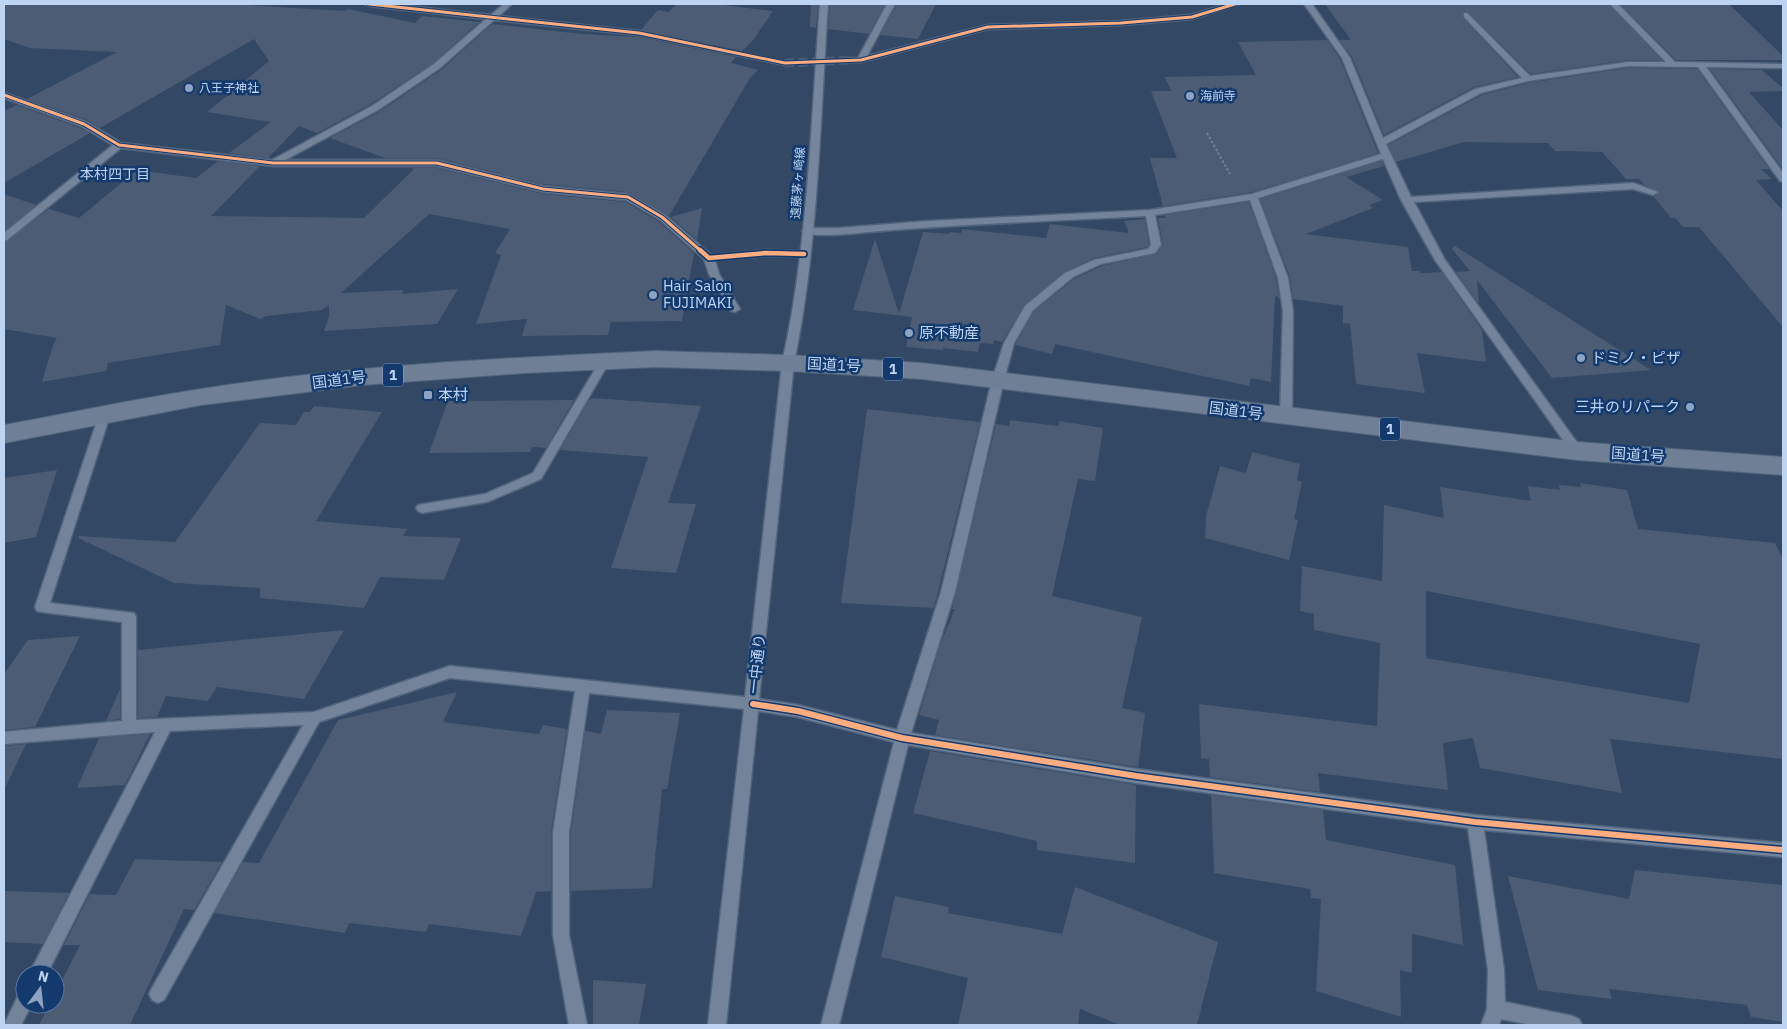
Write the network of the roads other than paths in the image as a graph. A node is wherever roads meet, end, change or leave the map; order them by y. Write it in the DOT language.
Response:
graph roads {
  1 [pos="369,4"];
  2 [pos="508,4"];
  3 [pos="824,4"];
  4 [pos="891,4"];
  5 [pos="1234,4"];
  6 [pos="1308,4"];
  7 [pos="1614,4"];
  8 [pos="1467,15"];
  9 [pos="492,16"];
  10 [pos="786,63"];
  11 [pos="1672,64"];
  12 [pos="1700,65"];
  13 [pos="1783,66"];
  14 [pos="1528,79"];
  15 [pos="4,95"];
  16 [pos="1382,142"];
  17 [pos="119,145"];
  18 [pos="1386,155"];
  19 [pos="273,163"];
  20 [pos="1783,179"];
  21 [pos="1653,192"];
  22 [pos="1248,198"];
  23 [pos="1406,200"];
  24 [pos="1150,213"];
  25 [pos="807,231"];
  26 [pos="4,238"];
  27 [pos="804,254"];
  28 [pos="709,258"];
  29 [pos="735,309"];
  30 [pos="605,361"];
  31 [pos="788,362"];
  32 [pos="998,380"];
  33 [pos="104,416"];
  34 [pos="1286,417"];
  35 [pos="4,434"];
  36 [pos="1577,451"];
  37 [pos="1783,466"];
  38 [pos="422,508"];
  39 [pos="583,688"];
  40 [pos="753,704"];
  41 [pos="314,718"];
  42 [pos="166,725"];
  43 [pos="129,727"];
  44 [pos="4,738"];
  45 [pos="902,738"];
  46 [pos="1475,822"];
  47 [pos="1783,850"];
  48 [pos="43,964"];
  49 [pos="158,994"];
  50 [pos="1493,1017"];
  51 [pos="578,1025"];
  52 [pos="717,1025"];
  53 [pos="830,1025"];
  54 [pos="1573,1025"];
  1 -- 9 [label="street"];
  2 -- 9 [label="street"];
  3 -- 25 [label="main road, 遠藤茅ヶ崎線"];
  4 -- 5 [label="street"];
  6 -- 16 [label="street"];
  7 -- 11 [label="street"];
  8 -- 14 [label="street"];
  9 -- 10 [label="street"];
  9 -- 19 [label="street"];
  11 -- 12 [label="street"];
  11 -- 14 [label="street"];
  12 -- 13 [label="street"];
  12 -- 20 [label="street"];
  14 -- 16 [label="street"];
  15 -- 17 [label="street"];
  16 -- 18 [label="street"];
  17 -- 19 [label="street"];
  17 -- 26 [label="street"];
  18 -- 22 [label="street"];
  18 -- 23 [label="street"];
  19 -- 28 [label="street"];
  21 -- 23 [label="street"];
  22 -- 24 [label="street"];
  22 -- 34 [label="street"];
  23 -- 36 [label="street"];
  24 -- 25 [label="street"];
  24 -- 32 [label="street"];
  25 -- 27 [label="main road, 遠藤茅ヶ崎線"];
  27 -- 28 [label="street"];
  27 -- 31 [label="main road, 遠藤茅ヶ崎線"];
  28 -- 29 [label="street"];
  30 -- 31 [label="highway, 国道1号 / 1"];
  30 -- 33 [label="highway, 国道1号 / 1"];
  30 -- 38 [label="street"];
  31 -- 32 [label="highway, 国道1号 / 1"];
  31 -- 40 [label="street, 一中通り"];
  32 -- 34 [label="highway, 国道1号 / 1"];
  32 -- 45 [label="street"];
  33 -- 35 [label="highway, 国道1号 / 1"];
  33 -- 43 [label="street"];
  34 -- 36 [label="highway, 国道1号 / 1"];
  36 -- 37 [label="highway, 国道1号 / 1"];
  39 -- 40 [label="street"];
  39 -- 41 [label="street"];
  39 -- 51 [label="street"];
  40 -- 45 [label="street"];
  40 -- 52 [label="street, 一中通り"];
  41 -- 42 [label="street"];
  41 -- 49 [label="street"];
  42 -- 43 [label="street"];
  42 -- 48 [label="street"];
  43 -- 44 [label="street"];
  45 -- 46 [label="street"];
  45 -- 53 [label="street"];
  46 -- 47 [label="street"];
  46 -- 50 [label="street"];
  50 -- 54 [label="street"];
}
